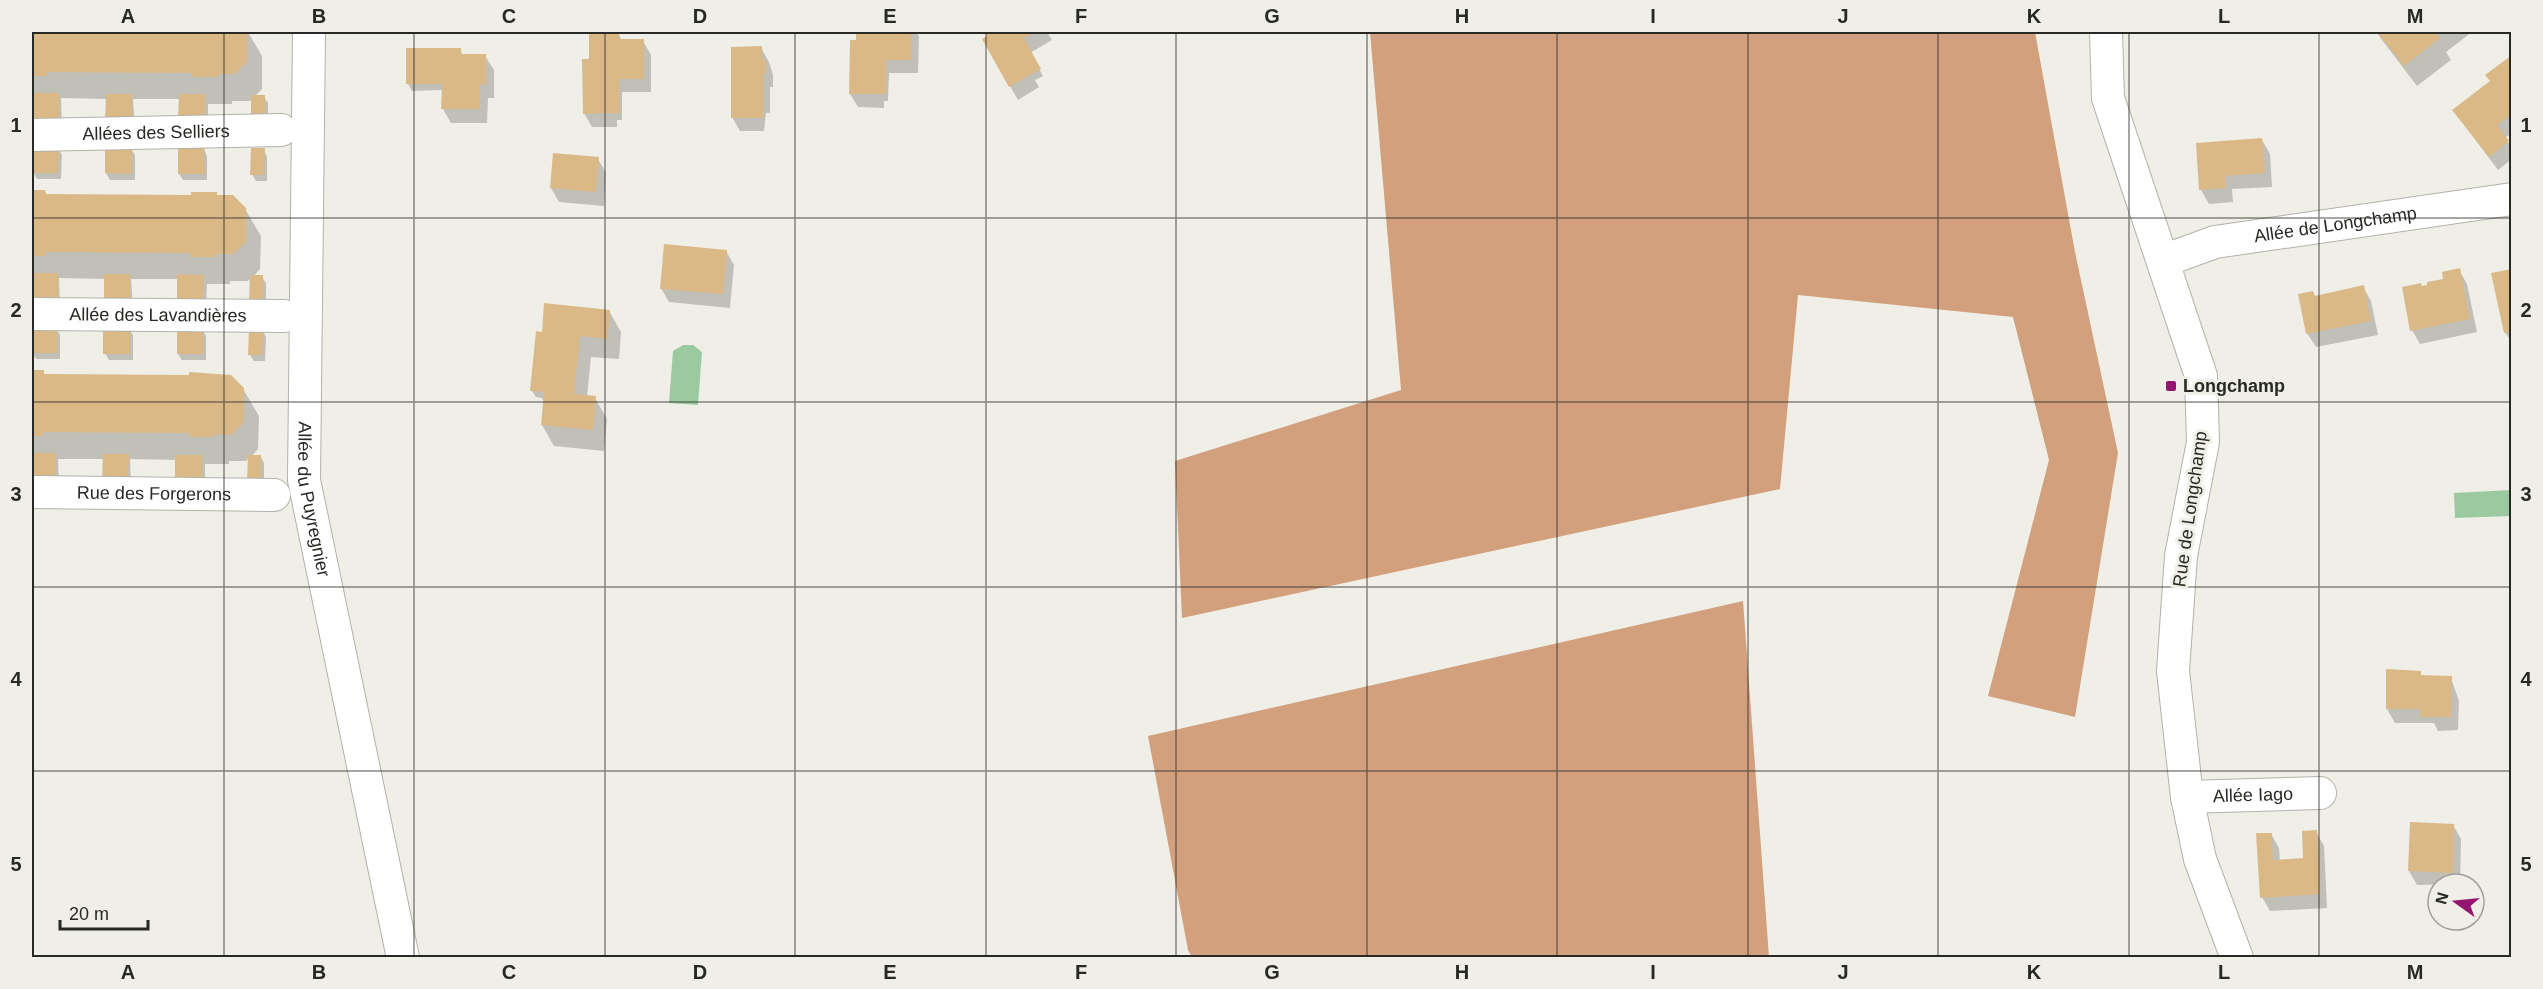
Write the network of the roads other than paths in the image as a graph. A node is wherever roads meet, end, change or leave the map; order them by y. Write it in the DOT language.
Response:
graph roads {
  1 [pos="309,32"];
  2 [pos="2106,32"];
  3 [pos="281,130"];
  4 [pos="32,135"];
  5 [pos="2511,198"];
  6 [pos="2163,261"];
  7 [pos="32,314"];
  8 [pos="284,316"];
  9 [pos="32,492"];
  10 [pos="274,495"];
  11 [pos="2320,794"];
  12 [pos="2187,796"];
  13 [pos="403,957"];
  14 [pos="2237,957"];
  1 -- 13 [label="street, Allée du Puyregnier"];
  2 -- 6 [label="street, Rue de Longchamp"];
  3 -- 4 [label="street, Allées des Selliers"];
  5 -- 6 [label="street, Allée de Longchamp"];
  6 -- 12 [label="street, Rue de Longchamp"];
  7 -- 8 [label="street, Allée des Lavandières"];
  9 -- 10 [label="street, Rue des Forgerons"];
  11 -- 12 [label="street, Allée Iago"];
  12 -- 14 [label="street, Rue de Longchamp"];
}
